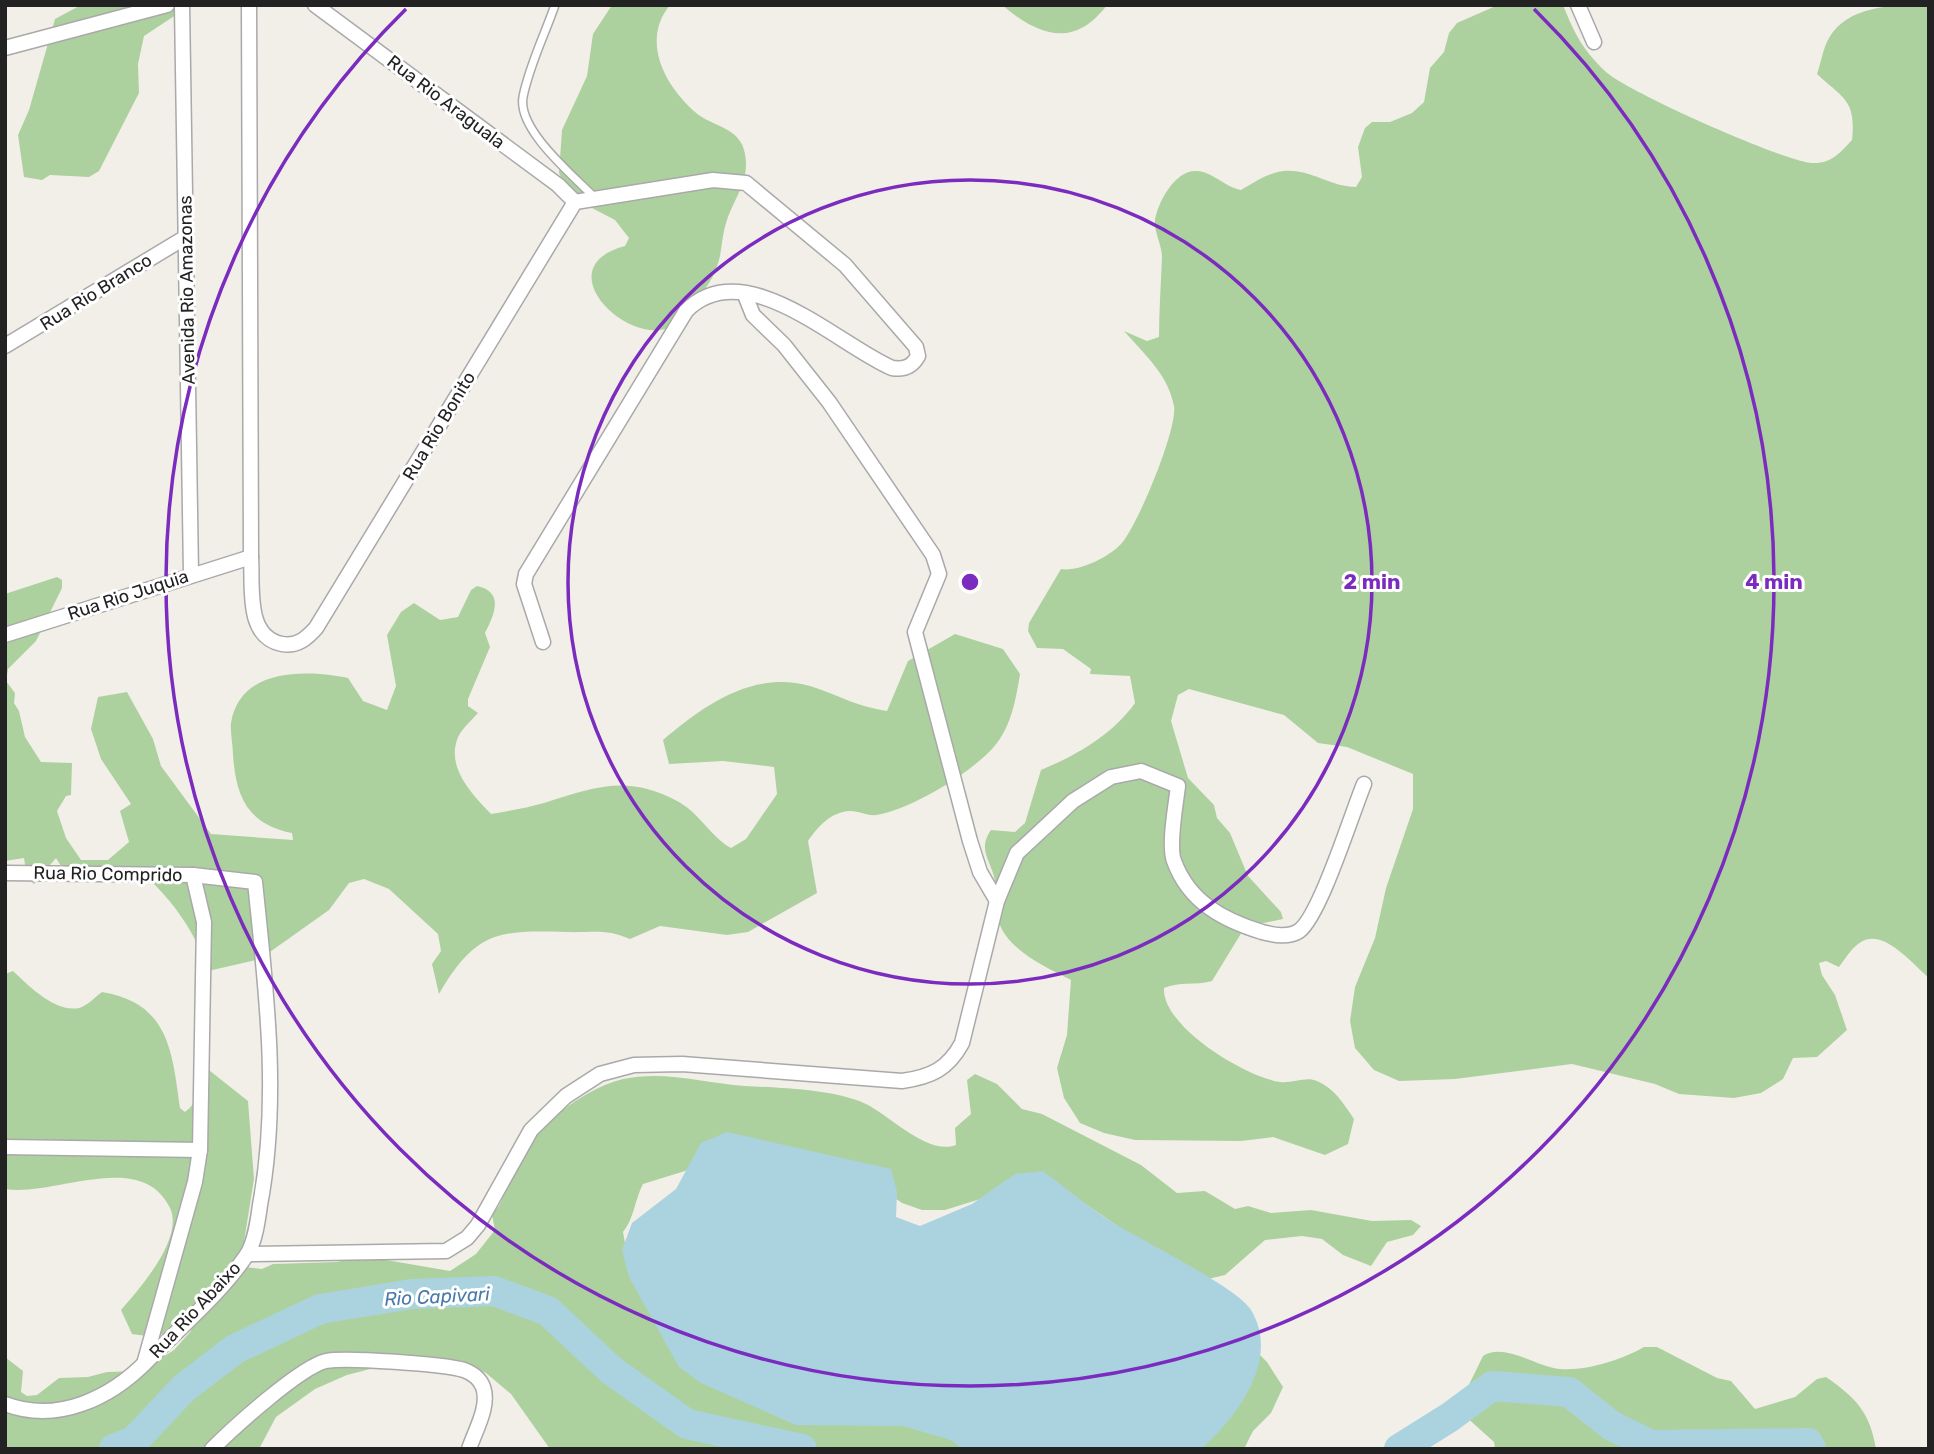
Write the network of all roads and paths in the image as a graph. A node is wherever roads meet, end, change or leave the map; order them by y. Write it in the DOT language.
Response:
graph roads {
  1 [pos="167,5"];
  2 [pos="182,5"];
  3 [pos="249,5"];
  4 [pos="315,5"];
  5 [pos="555,5"];
  6 [pos="1578,5"];
  7 [pos="1594,42"];
  8 [pos="5,48"];
  9 [pos="596,199"];
  10 [pos="575,202"];
  11 [pos="186,237"];
  12 [pos="745,295"];
  13 [pos="5,346"];
  14 [pos="251,557"];
  15 [pos="191,574"];
  16 [pos="5,635"];
  17 [pos="543,642"];
  18 [pos="1364,784"];
  19 [pos="5,873"];
  20 [pos="193,875"];
  21 [pos="198,892"];
  22 [pos="997,901"];
  23 [pos="5,1147"];
  24 [pos="200,1150"];
  25 [pos="248,1254"];
  26 [pos="144,1365"];
  27 [pos="5,1405"];
  28 [pos="212,1449"];
  29 [pos="469,1449"];
  1 -- 8 [label="street"];
  2 -- 11 [label="street, Avenida Rio Amazonas"];
  3 -- 14 [label="street"];
  4 -- 10 [label="street, Rua Rio Araguala"];
  5 -- 9 [label="lane"];
  6 -- 7 [label="street"];
  9 -- 10 [label="street"];
  9 -- 12 [label="street"];
  10 -- 14 [label="street, Rua Rio Bonito"];
  11 -- 13 [label="street, Rua Rio Branco"];
  11 -- 15 [label="street, Avenida Rio Amazonas"];
  12 -- 17 [label="street"];
  12 -- 22 [label="street"];
  14 -- 15 [label="street, Rua Rio Juquia"];
  15 -- 16 [label="street, Rua Rio Juquia"];
  18 -- 22 [label="street"];
  19 -- 20 [label="street, Rua Rio Comprido"];
  20 -- 21 [label="street, Rua Rio Comprido"];
  20 -- 25 [label="street, Rua Rio Abaixo"];
  21 -- 24 [label="street, Rua Rio Abaixo"];
  22 -- 25 [label="street"];
  23 -- 24 [label="street"];
  24 -- 26 [label="street, Rua Rio Abaixo"];
  25 -- 26 [label="street, Rua Rio Abaixo"];
  26 -- 27 [label="street"];
  28 -- 29 [label="street"];
}
